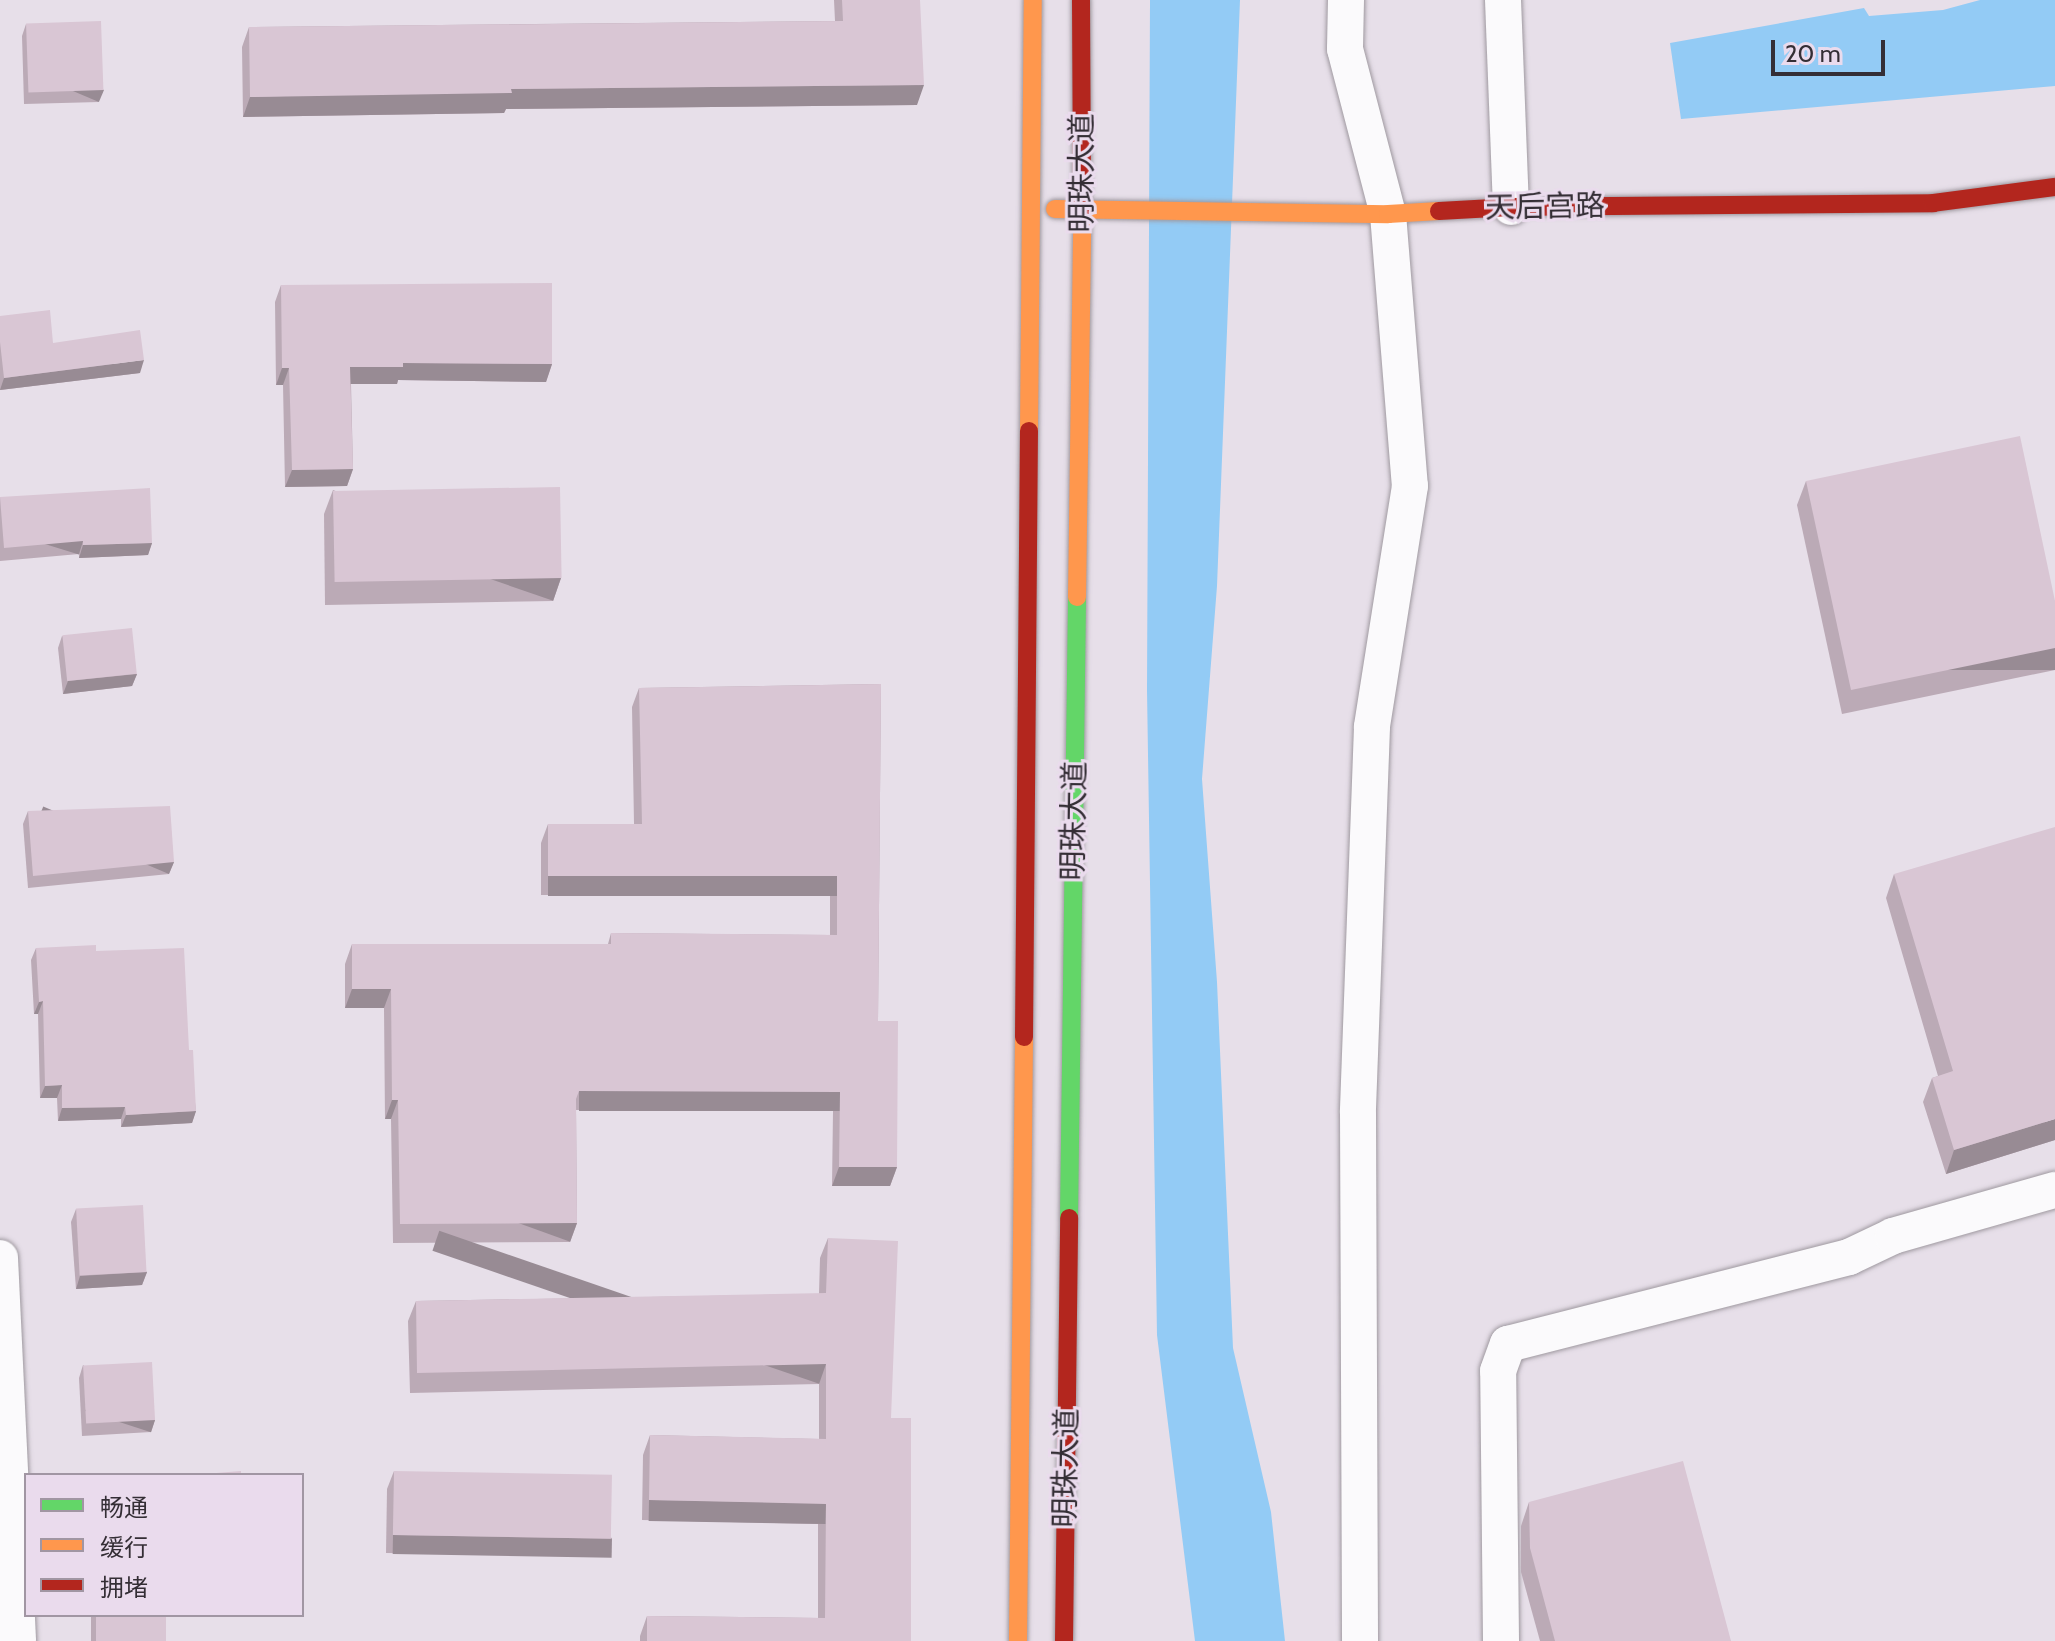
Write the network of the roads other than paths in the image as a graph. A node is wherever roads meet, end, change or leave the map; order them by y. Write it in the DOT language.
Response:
graph roads {
  1 [pos="1033,0"];
  2 [pos="1081,0"];
  3 [pos="1346,0"];
  4 [pos="1503,0"];
  5 [pos="2055,187"];
  6 [pos="1511,207"];
  7 [pos="1033,208"];
  8 [pos="1082,210"];
  9 [pos="1388,214"];
  10 [pos="2055,1190"];
  11 [pos="0,1258"];
  12 [pos="18,1641"];
  13 [pos="1018,1641"];
  14 [pos="1064,1641"];
  15 [pos="1360,1641"];
  16 [pos="1501,1641"];
  1 -- 7 [label="main road, 明珠大道"];
  2 -- 8 [label="main road, 明珠大道"];
  3 -- 9 [label="street"];
  4 -- 6 [label="street"];
  5 -- 6 [label="main road, 天后宫路"];
  6 -- 9 [label="main road, 天后宫路"];
  7 -- 8 [label="main road, 天后宫路"];
  7 -- 13 [label="main road, 明珠大道"];
  8 -- 9 [label="main road, 天后宫路"];
  8 -- 14 [label="main road, 明珠大道"];
  9 -- 15 [label="street"];
  10 -- 16 [label="street"];
  11 -- 12 [label="street"];
}
